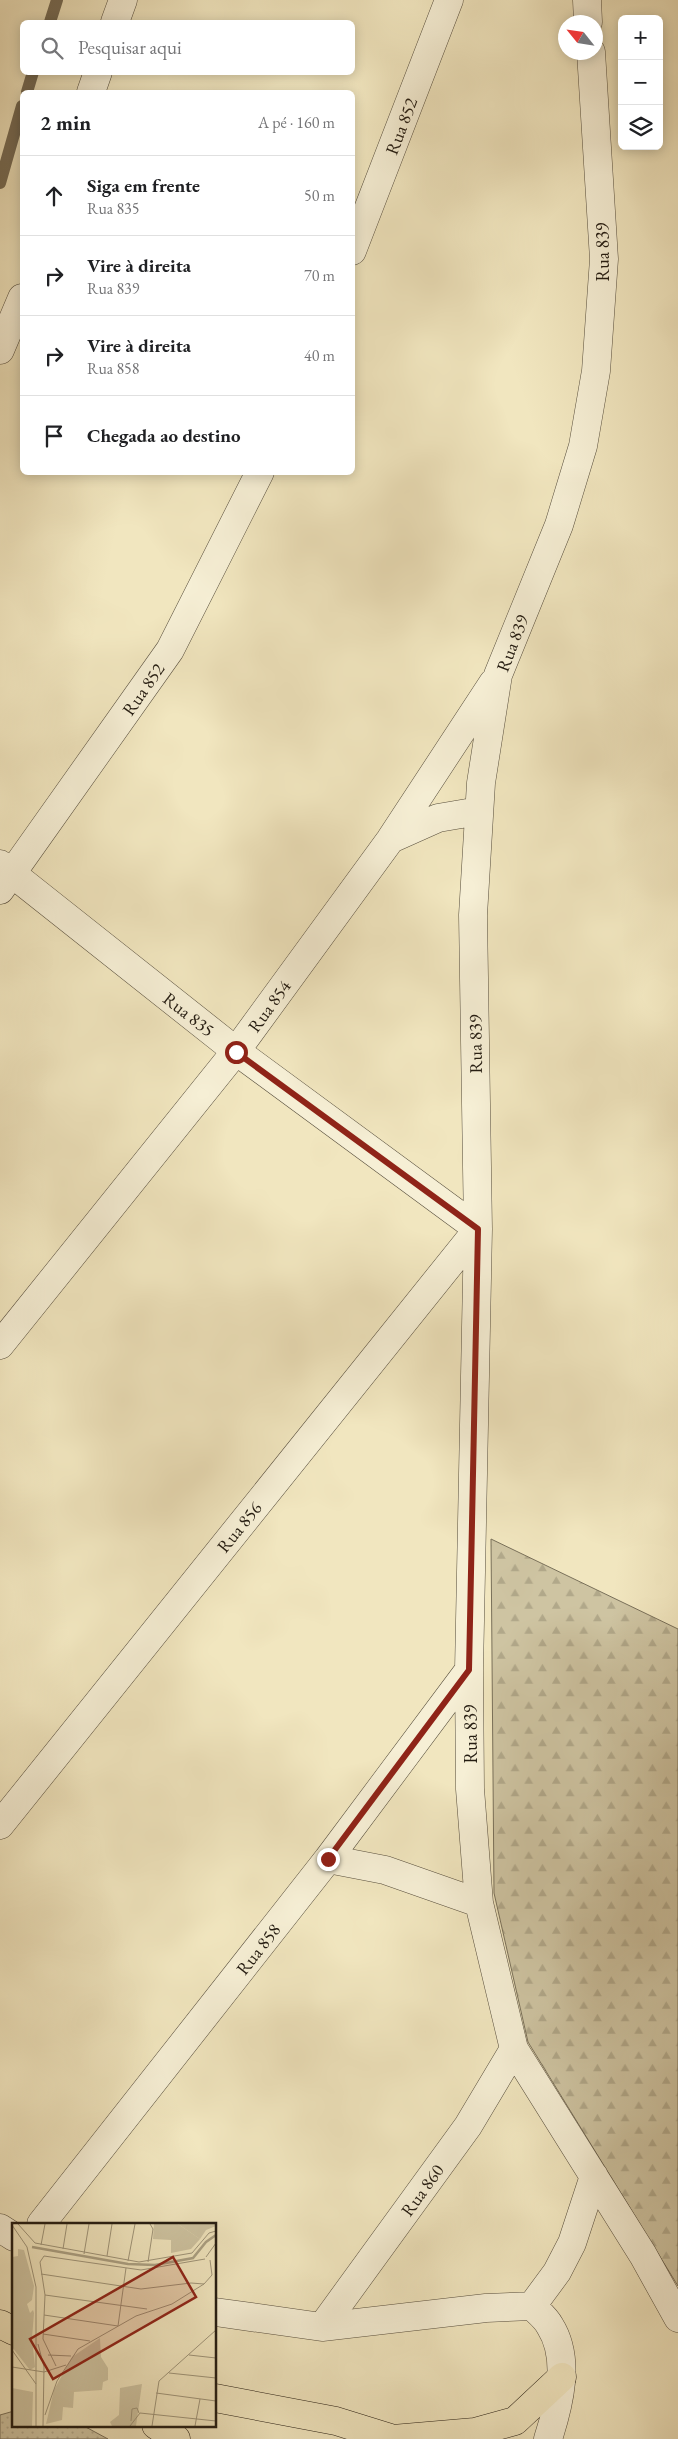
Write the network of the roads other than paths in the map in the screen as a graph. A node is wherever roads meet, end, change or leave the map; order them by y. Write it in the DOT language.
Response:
graph roads {
  1 [pos="123,0"];
  2 [pos="449,0"];
  3 [pos="587,0"];
  4 [pos="588,15"];
  5 [pos="116,20"];
  6 [pos="592,60"];
  7 [pos="97,75"];
  8 [pos="92,90"];
  9 [pos="355,243"];
  10 [pos="20,303"];
  11 [pos="0,350"];
  12 [pos="258,475"];
  13 [pos="498,675"];
  14 [pos="480,811"];
  15 [pos="390,840"];
  16 [pos="4,876"];
  17 [pos="236,1052"];
  18 [pos="478,1229"];
  19 [pos="0,1345"];
  20 [pos="469,1670"];
  21 [pos="0,1825"];
  22 [pos="328,1859"];
  23 [pos="479,1903"];
  24 [pos="514,2049"];
  25 [pos="594,2176"];
  26 [pos="42,2223"];
  27 [pos="0,2228"];
  28 [pos="12,2237"];
  29 [pos="532,2306"];
  30 [pos="216,2312"];
  31 [pos="678,2318"];
  32 [pos="0,2324"];
  33 [pos="322,2327"];
  34 [pos="12,2330"];
  35 [pos="562,2377"];
  36 [pos="216,2398"];
  37 [pos="157,2426"];
  38 [pos="176,2439"];
  39 [pos="394,2439"];
  40 [pos="548,2439"];
  1 -- 5 [label="street"];
  2 -- 9 [label="street, Rua 852"];
  3 -- 4 [label="street"];
  6 -- 13 [label="street, Rua 839"];
  7 -- 8 [label="street"];
  10 -- 11 [label="street"];
  12 -- 16 [label="street, Rua 852"];
  13 -- 14 [label="street, Rua 839"];
  13 -- 15 [label="street, Rua 854"];
  14 -- 15 [label="street"];
  14 -- 18 [label="street, Rua 839"];
  15 -- 17 [label="street, Rua 854"];
  16 -- 17 [label="street, Rua 835"];
  17 -- 18 [label="street, Rua 835"];
  17 -- 19 [label="street, Rua 854"];
  18 -- 20 [label="street, Rua 839"];
  18 -- 21 [label="street, Rua 856"];
  20 -- 22 [label="street, Rua 858"];
  20 -- 23 [label="street, Rua 839"];
  22 -- 23 [label="street"];
  22 -- 26 [label="street, Rua 858"];
  23 -- 24 [label="street, Rua 839"];
  24 -- 25 [label="street, Rua 839"];
  24 -- 33 [label="street, Rua 860"];
  25 -- 29 [label="street"];
  25 -- 31 [label="street, Rua 839"];
  27 -- 28 [label="street"];
  29 -- 33 [label="street"];
  29 -- 35 [label="street"];
  30 -- 33 [label="street"];
  32 -- 34 [label="main road"];
  35 -- 39 [label="main road"];
  35 -- 40 [label="street"];
  36 -- 39 [label="main road"];
  37 -- 38 [label="main road"];
}
